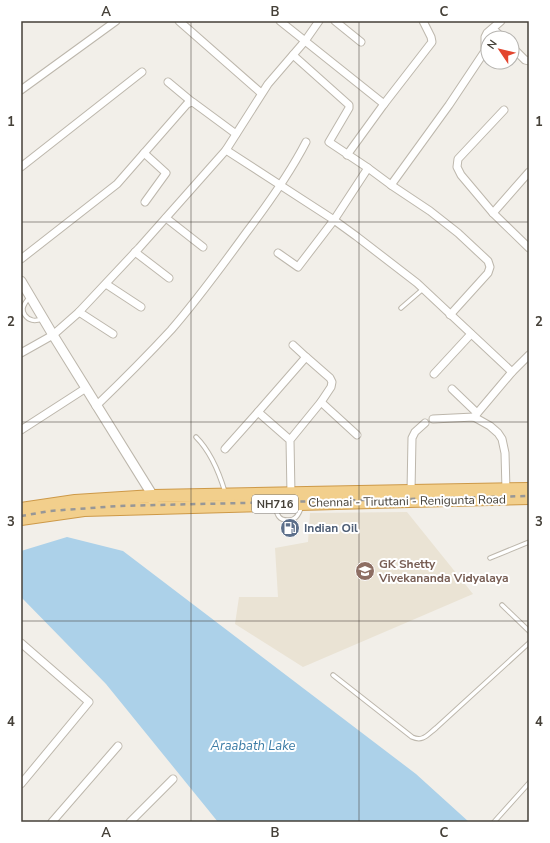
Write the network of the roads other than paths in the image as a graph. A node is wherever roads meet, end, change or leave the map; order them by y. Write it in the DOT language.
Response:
graph roads {
  1 [pos="116,21"];
  2 [pos="179,21"];
  3 [pos="280,21"];
  4 [pos="320,21"];
  5 [pos="335,21"];
  6 [pos="423,21"];
  7 [pos="501,21"];
  8 [pos="493,28"];
  9 [pos="305,41"];
  10 [pos="361,42"];
  11 [pos="293,55"];
  12 [pos="520,55"];
  13 [pos="529,61"];
  14 [pos="142,72"];
  15 [pos="168,82"];
  16 [pos="21,90"];
  17 [pos="261,93"];
  18 [pos="192,102"];
  19 [pos="384,104"];
  20 [pos="504,110"];
  21 [pos="236,134"];
  22 [pos="306,142"];
  23 [pos="226,150"];
  24 [pos="144,153"];
  25 [pos="347,155"];
  26 [pos="21,167"];
  27 [pos="368,168"];
  28 [pos="529,172"];
  29 [pos="281,185"];
  30 [pos="391,185"];
  31 [pos="145,202"];
  32 [pos="493,213"];
  33 [pos="166,218"];
  34 [pos="334,220"];
  35 [pos="528,243"];
  36 [pos="203,247"];
  37 [pos="135,252"];
  38 [pos="278,253"];
  39 [pos="21,259"];
  40 [pos="168,278"];
  41 [pos="21,281"];
  42 [pos="106,284"];
  43 [pos="423,289"];
  44 [pos="30,297"];
  45 [pos="141,307"];
  46 [pos="401,308"];
  47 [pos="79,312"];
  48 [pos="450,315"];
  49 [pos="43,319"];
  50 [pos="113,334"];
  51 [pos="471,334"];
  52 [pos="53,335"];
  53 [pos="294,345"];
  54 [pos="21,353"];
  55 [pos="529,355"];
  56 [pos="306,357"];
  57 [pos="512,372"];
  58 [pos="434,374"];
  59 [pos="86,388"];
  60 [pos="452,389"];
  61 [pos="321,402"];
  62 [pos="96,406"];
  63 [pos="258,412"];
  64 [pos="476,415"];
  65 [pos="433,419"];
  66 [pos="425,423"];
  67 [pos="21,430"];
  68 [pos="357,435"];
  69 [pos="196,437"];
  70 [pos="290,440"];
  71 [pos="225,449"];
  72 [pos="529,489"];
  73 [pos="506,490"];
  74 [pos="411,491"];
  75 [pos="291,494"];
  76 [pos="226,495"];
  77 [pos="529,498"];
  78 [pos="153,502"];
  79 [pos="274,504"];
  80 [pos="304,504"];
  81 [pos="21,509"];
  82 [pos="21,519"];
  83 [pos="529,542"];
  84 [pos="490,558"];
  85 [pos="502,605"];
  86 [pos="529,630"];
  87 [pos="21,643"];
  88 [pos="529,643"];
  89 [pos="333,675"];
  90 [pos="118,746"];
  91 [pos="173,779"];
  92 [pos="529,783"];
  93 [pos="21,784"];
  94 [pos="52,822"];
  95 [pos="130,822"];
  96 [pos="494,822"];
  1 -- 16 [label="street"];
  2 -- 17 [label="street"];
  3 -- 9 [label="street"];
  4 -- 9 [label="street"];
  5 -- 10 [label="street"];
  6 -- 19 [label="street"];
  7 -- 8 [label="street"];
  8 -- 30 [label="street"];
  9 -- 11 [label="street"];
  9 -- 19 [label="street"];
  11 -- 17 [label="street"];
  11 -- 25 [label="street"];
  12 -- 13 [label="street"];
  14 -- 26 [label="street"];
  15 -- 18 [label="street"];
  17 -- 21 [label="street"];
  18 -- 21 [label="street"];
  18 -- 24 [label="street"];
  19 -- 25 [label="street"];
  20 -- 32 [label="street"];
  21 -- 23 [label="street"];
  22 -- 29 [label="street"];
  23 -- 29 [label="street"];
  23 -- 33 [label="street"];
  24 -- 31 [label="street"];
  24 -- 39 [label="street"];
  25 -- 27 [label="street"];
  27 -- 30 [label="street"];
  27 -- 34 [label="street"];
  28 -- 32 [label="street"];
  29 -- 34 [label="street"];
  29 -- 62 [label="street"];
  30 -- 48 [label="street"];
  32 -- 35 [label="street"];
  33 -- 36 [label="street"];
  33 -- 37 [label="street"];
  34 -- 38 [label="street"];
  34 -- 43 [label="street"];
  37 -- 40 [label="street"];
  37 -- 42 [label="street"];
  41 -- 44 [label="street"];
  42 -- 45 [label="street"];
  42 -- 47 [label="street"];
  43 -- 46 [label="lane"];
  43 -- 48 [label="street"];
  44 -- 49 [label="street"];
  44 -- 49 [label="lane"];
  47 -- 50 [label="street"];
  47 -- 52 [label="street"];
  48 -- 51 [label="street"];
  49 -- 52 [label="street"];
  51 -- 57 [label="street"];
  51 -- 58 [label="street"];
  52 -- 54 [label="street"];
  52 -- 59 [label="street"];
  53 -- 56 [label="street"];
  55 -- 57 [label="street"];
  56 -- 61 [label="street"];
  56 -- 63 [label="street"];
  57 -- 64 [label="street"];
  59 -- 62 [label="street"];
  59 -- 67 [label="street"];
  60 -- 64 [label="street"];
  61 -- 68 [label="street"];
  61 -- 70 [label="street"];
  62 -- 78 [label="street"];
  63 -- 70 [label="street"];
  63 -- 71 [label="street"];
  64 -- 65 [label="street"];
  64 -- 73 [label="street"];
  66 -- 74 [label="street"];
  69 -- 76 [label="lane"];
  70 -- 75 [label="street"];
  72 -- 73 [label="highway, Chennai - Tiruttani - Renigunta Road / NH716"];
  73 -- 74 [label="highway, Chennai - Tiruttani - Renigunta Road / NH716"];
  74 -- 75 [label="highway, Chennai - Tiruttani - Renigunta Road / NH716"];
  75 -- 76 [label="highway, Chennai - Tiruttani - Renigunta Road / NH716"];
  76 -- 78 [label="highway, Chennai - Tiruttani - Renigunta Road / NH716"];
  77 -- 80 [label="highway, Chennai - Tiruttani - Renigunta Road / NH716"];
  78 -- 79 [label="highway, Chennai - Tiruttani - Renigunta Road / NH716"];
  78 -- 81 [label="highway, Chennai - Tiruttani - Renigunta Road / NH716"];
  78 -- 82 [label="highway, Chennai - Tiruttani - Renigunta Road / NH716"];
  79 -- 80 [label="highway, Chennai - Tiruttani - Renigunta Road / NH716"];
  79 -- 80 [label="lane"];
  83 -- 84 [label="lane"];
  85 -- 86 [label="lane"];
  87 -- 93 [label="street"];
  88 -- 89 [label="lane"];
  90 -- 94 [label="street"];
  91 -- 95 [label="street"];
  92 -- 96 [label="lane"];
}
